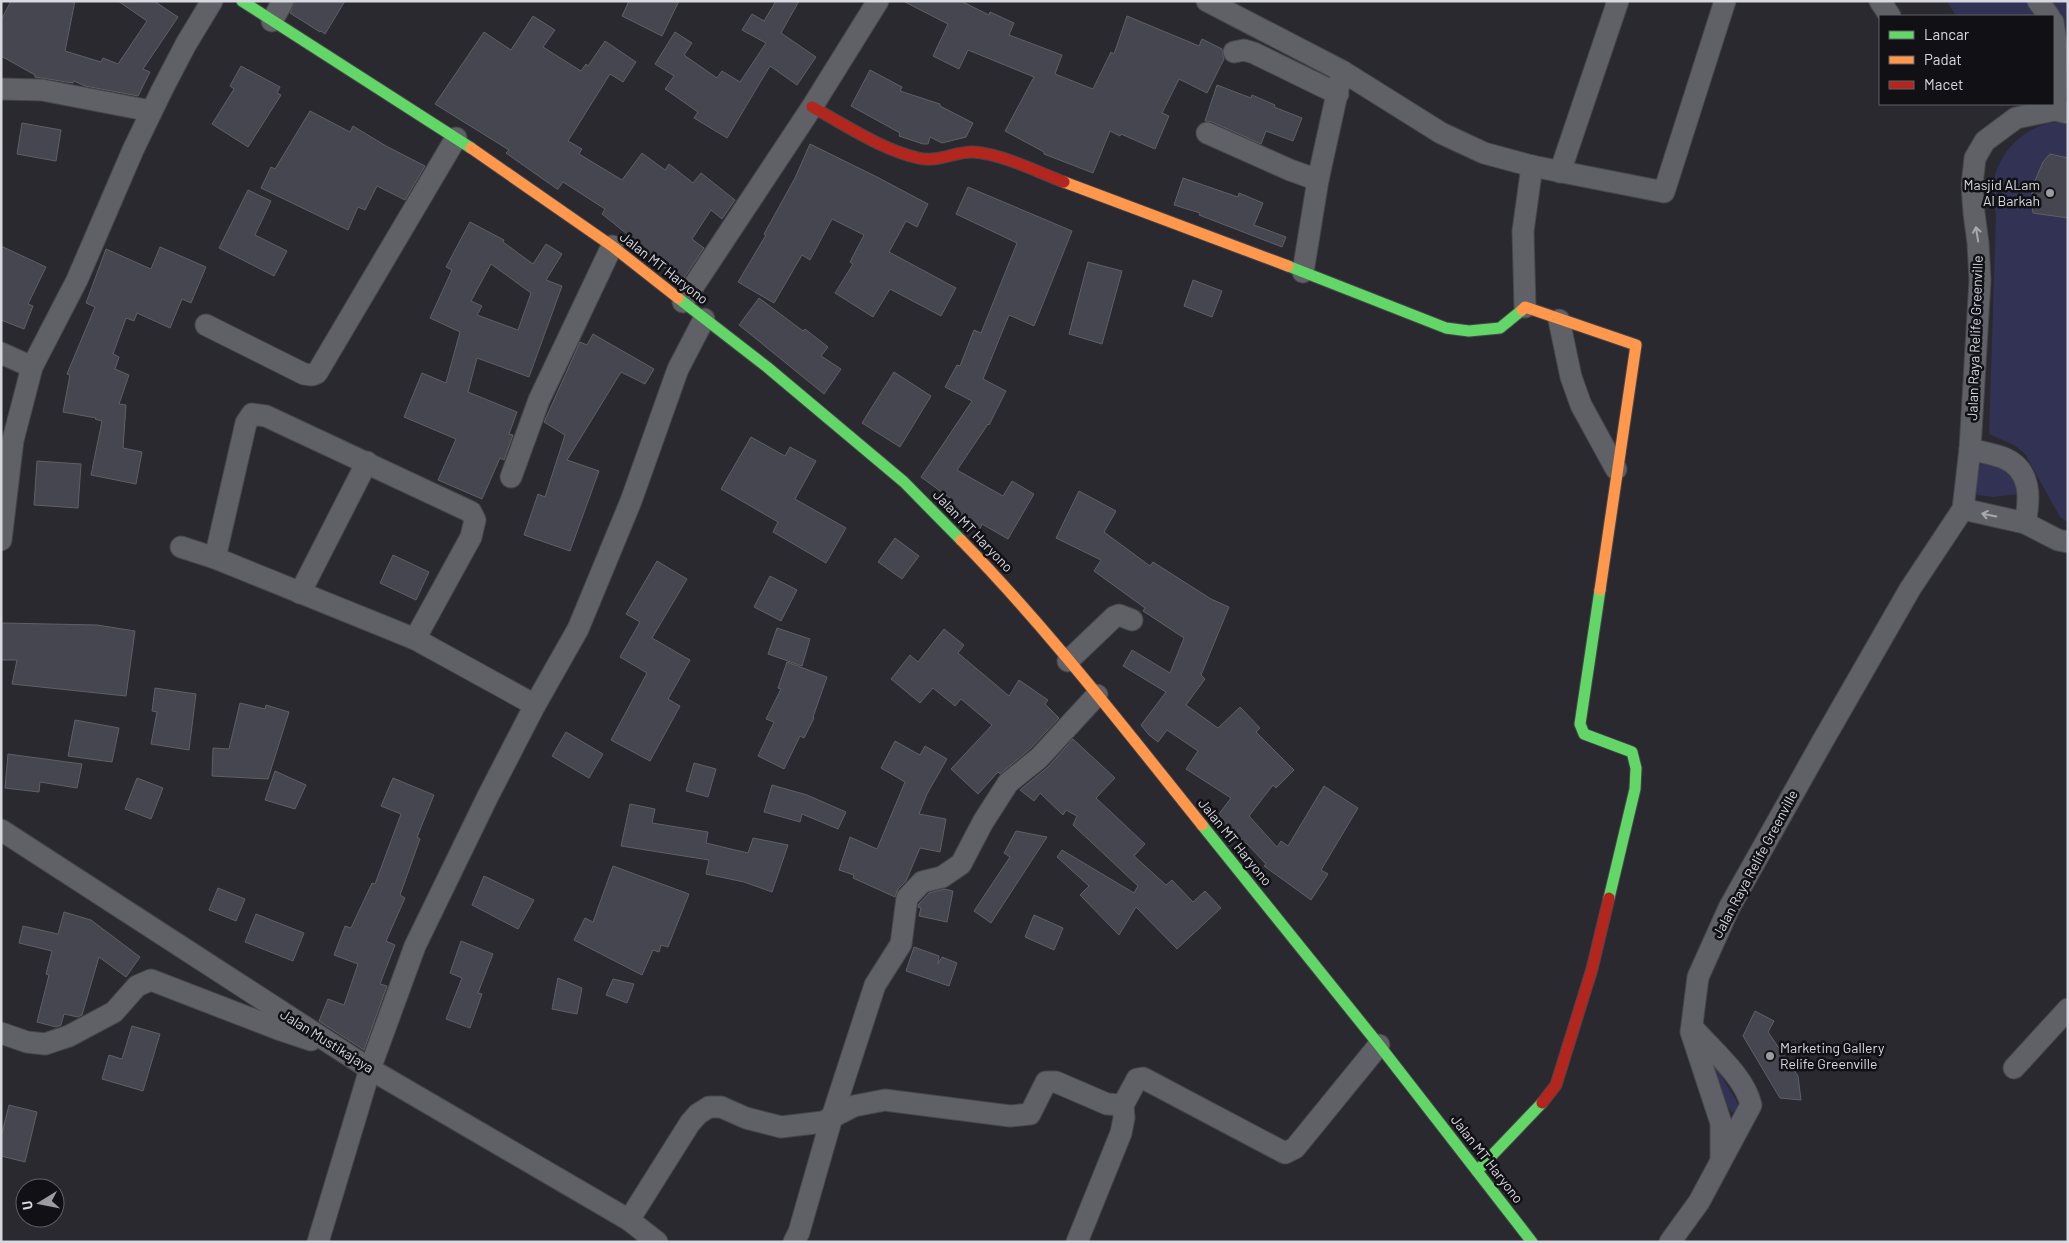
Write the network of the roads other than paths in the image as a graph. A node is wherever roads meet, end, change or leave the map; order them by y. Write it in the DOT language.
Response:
graph roads {
  1 [pos="212,1"];
  2 [pos="242,1"];
  3 [pos="283,1"];
  4 [pos="878,1"];
  5 [pos="1207,1"];
  6 [pos="1618,1"];
  7 [pos="1726,1"];
  8 [pos="1880,1"];
  9 [pos="2038,1"];
  10 [pos="1889,15"];
  11 [pos="2049,15"];
  12 [pos="272,21"];
  13 [pos="2055,22"];
  14 [pos="1234,52"];
  15 [pos="1342,71"];
  16 [pos="1,89"];
  17 [pos="1338,94"];
  18 [pos="812,107"];
  19 [pos="151,111"];
  20 [pos="2061,111"];
  21 [pos="1207,133"];
  22 [pos="456,138"];
  23 [pos="1532,166"];
  24 [pos="1560,172"];
  25 [pos="1318,180"];
  26 [pos="612,246"];
  27 [pos="1303,272"];
  28 [pos="683,302"];
  29 [pos="1525,307"];
  30 [pos="704,319"];
  31 [pos="1559,320"];
  32 [pos="206,326"];
  33 [pos="1,353"];
  34 [pos="32,367"];
  35 [pos="1970,449"];
  36 [pos="367,462"];
  37 [pos="1616,469"];
  38 [pos="511,477"];
  39 [pos="1963,509"];
  40 [pos="2025,523"];
  41 [pos="1,540"];
  42 [pos="2068,542"];
  43 [pos="181,547"];
  44 [pos="215,558"];
  45 [pos="300,593"];
  46 [pos="1132,620"];
  47 [pos="414,639"];
  48 [pos="1068,661"];
  49 [pos="1097,696"];
  50 [pos="535,706"];
  51 [pos="1,830"];
  52 [pos="2068,1009"];
  53 [pos="1692,1026"];
  54 [pos="1,1033"];
  55 [pos="1379,1045"];
  56 [pos="335,1047"];
  57 [pos="2014,1068"];
  58 [pos="370,1069"];
  59 [pos="1123,1105"];
  60 [pos="832,1117"];
  61 [pos="1721,1162"];
  62 [pos="1477,1171"];
  63 [pos="629,1220"];
  64 [pos="318,1242"];
  65 [pos="658,1242"];
  66 [pos="794,1242"];
  67 [pos="1077,1242"];
  68 [pos="1532,1242"];
  69 [pos="1670,1242"];
  1 -- 19 [label="street"];
  2 -- 12 [label="main road, Jalan MT Haryono"];
  3 -- 12 [label="street"];
  4 -- 18 [label="street"];
  5 -- 15 [label="street"];
  6 -- 24 [label="street"];
  7 -- 24 [label="street"];
  8 -- 10 [label="street"];
  9 -- 11 [label="street"];
  12 -- 22 [label="main road, Jalan MT Haryono"];
  13 -- 20 [label="street"];
  14 -- 17 [label="street"];
  15 -- 17 [label="street"];
  15 -- 23 [label="street"];
  16 -- 19 [label="street"];
  17 -- 25 [label="street"];
  18 -- 27 [label="main road"];
  18 -- 28 [label="street"];
  19 -- 34 [label="street"];
  35 -- 20 [label="street, Jalan Raya Relife Greenville, one-way"];
  21 -- 25 [label="street"];
  22 -- 26 [label="main road, Jalan MT Haryono"];
  22 -- 32 [label="street"];
  23 -- 24 [label="street"];
  23 -- 29 [label="street"];
  25 -- 27 [label="street"];
  26 -- 28 [label="main road, Jalan MT Haryono"];
  26 -- 38 [label="street"];
  27 -- 29 [label="main road"];
  28 -- 30 [label="main road, Jalan MT Haryono"];
  29 -- 31 [label="main road"];
  30 -- 48 [label="main road, Jalan MT Haryono"];
  30 -- 50 [label="street"];
  31 -- 37 [label="street"];
  31 -- 37 [label="main road"];
  33 -- 34 [label="street"];
  34 -- 41 [label="street"];
  35 -- 39 [label="street, Jalan Raya Relife Greenville"];
  35 -- 40 [label="street"];
  36 -- 44 [label="street"];
  36 -- 45 [label="street"];
  36 -- 47 [label="street"];
  37 -- 62 [label="main road"];
  40 -- 39 [label="street, one-way"];
  39 -- 53 [label="street, Jalan Raya Relife Greenville"];
  40 -- 42 [label="street"];
  43 -- 44 [label="street"];
  44 -- 45 [label="street"];
  45 -- 47 [label="street"];
  46 -- 48 [label="street"];
  47 -- 50 [label="street"];
  48 -- 49 [label="main road, Jalan MT Haryono"];
  49 -- 55 [label="main road, Jalan MT Haryono"];
  49 -- 60 [label="street"];
  50 -- 58 [label="street"];
  51 -- 56 [label="street, Jalan Mustikajaya"];
  52 -- 57 [label="street"];
  53 -- 61 [label="street, Jalan Raya Relife Greenville"];
  53 -- 61 [label="street"];
  54 -- 56 [label="street"];
  55 -- 59 [label="street"];
  55 -- 62 [label="main road, Jalan MT Haryono"];
  56 -- 58 [label="street, Jalan Mustikajaya"];
  58 -- 63 [label="street, Jalan Mustikajaya"];
  58 -- 64 [label="street"];
  59 -- 60 [label="street"];
  59 -- 67 [label="street"];
  60 -- 63 [label="street"];
  60 -- 66 [label="street"];
  61 -- 69 [label="street, Jalan Raya Relife Greenville"];
  62 -- 68 [label="main road, Jalan MT Haryono"];
  63 -- 65 [label="street, Jalan Mustikajaya"];
}
